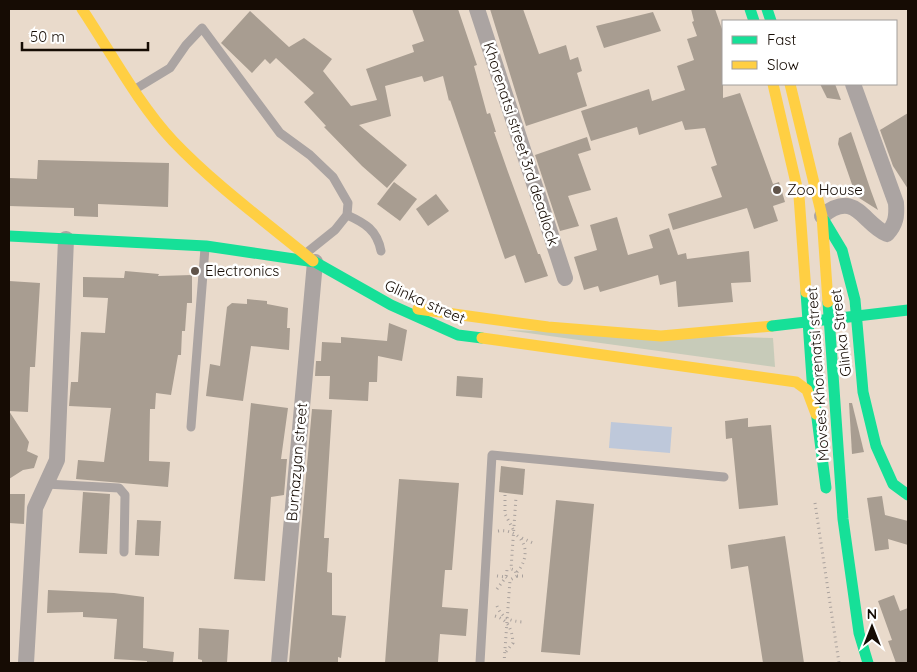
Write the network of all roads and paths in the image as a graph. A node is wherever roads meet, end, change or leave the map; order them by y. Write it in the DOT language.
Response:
graph roads {
  1 [pos="82,9"];
  2 [pos="477,9"];
  3 [pos="773,85"];
  4 [pos="790,85"];
  5 [pos="853,85"];
  6 [pos="135,89"];
  7 [pos="347,215"];
  8 [pos="822,216"];
  9 [pos="9,236"];
  10 [pos="66,239"];
  11 [pos="206,246"];
  12 [pos="381,251"];
  13 [pos="310,258"];
  14 [pos="565,278"];
  15 [pos="391,305"];
  16 [pos="908,310"];
  17 [pos="812,379"];
  18 [pos="833,384"];
  19 [pos="863,392"];
  20 [pos="816,414"];
  21 [pos="191,427"];
  22 [pos="724,477"];
  23 [pos="46,484"];
  24 [pos="505,495"];
  25 [pos="908,495"];
  26 [pos="516,498"];
  27 [pos="815,499"];
  28 [pos="828,504"];
  29 [pos="498,531"];
  30 [pos="514,531"];
  31 [pos="522,538"];
  32 [pos="533,543"];
  33 [pos="124,552"];
  34 [pos="511,569"];
  35 [pos="517,574"];
  36 [pos="495,576"];
  37 [pos="527,576"];
  38 [pos="506,577"];
  39 [pos="510,580"];
  40 [pos="496,592"];
  41 [pos="495,602"];
  42 [pos="492,615"];
  43 [pos="507,620"];
  44 [pos="522,622"];
  45 [pos="504,653"];
  46 [pos="26,663"];
  47 [pos="279,663"];
  48 [pos="480,663"];
  49 [pos="504,663"];
  50 [pos="839,663"];
  51 [pos="868,663"];
  1 -- 6 [label="main road"];
  2 -- 14 [label="street, Khorenatsi street 3rd deadlock"];
  3 -- 17 [label="main road, Movses Khorenatsi street"];
  4 -- 8 [label="main road, Movses Khorenatsi street"];
  5 -- 8 [label="street"];
  6 -- 7 [label="lane"];
  6 -- 13 [label="main road"];
  7 -- 12 [label="lane"];
  7 -- 13 [label="lane"];
  8 -- 18 [label="main road, Movses Khorenatsi street"];
  8 -- 19 [label="main road, Glinka Street"];
  9 -- 10 [label="main road, Glinka street"];
  10 -- 11 [label="main road, Glinka street"];
  10 -- 23 [label="street"];
  11 -- 13 [label="main road, Glinka street"];
  11 -- 21 [label="lane"];
  13 -- 15 [label="main road, Glinka street"];
  13 -- 47 [label="street, Burnazyan street"];
  15 -- 16 [label="main road, bridge"];
  15 -- 20 [label="main road, Glinka street"];
  17 -- 18 [label="main road"];
  17 -- 20 [label="main road, Movses Khorenatsi street"];
  18 -- 19 [label="main road"];
  18 -- 51 [label="main road, Movses Khorenatsi street"];
  19 -- 25 [label="main road, Glinka street"];
  20 -- 28 [label="main road, Movses Khorenatsi street"];
  22 -- 48 [label="lane"];
  23 -- 33 [label="lane"];
  23 -- 46 [label="street"];
  24 -- 30 [label="path"];
  26 -- 30 [label="path"];
  27 -- 50 [label="path"];
  29 -- 30 [label="path"];
  30 -- 31 [label="path"];
  30 -- 34 [label="path"];
  31 -- 32 [label="path"];
  31 -- 35 [label="path"];
  34 -- 35 [label="path"];
  34 -- 38 [label="path"];
  35 -- 37 [label="path"];
  35 -- 39 [label="path"];
  36 -- 38 [label="path"];
  38 -- 39 [label="path"];
  38 -- 40 [label="path"];
  39 -- 43 [label="path"];
  41 -- 43 [label="path"];
  42 -- 43 [label="path"];
  43 -- 44 [label="path"];
  43 -- 45 [label="path"];
  43 -- 45 [label="path"];
  45 -- 49 [label="path"];
}
